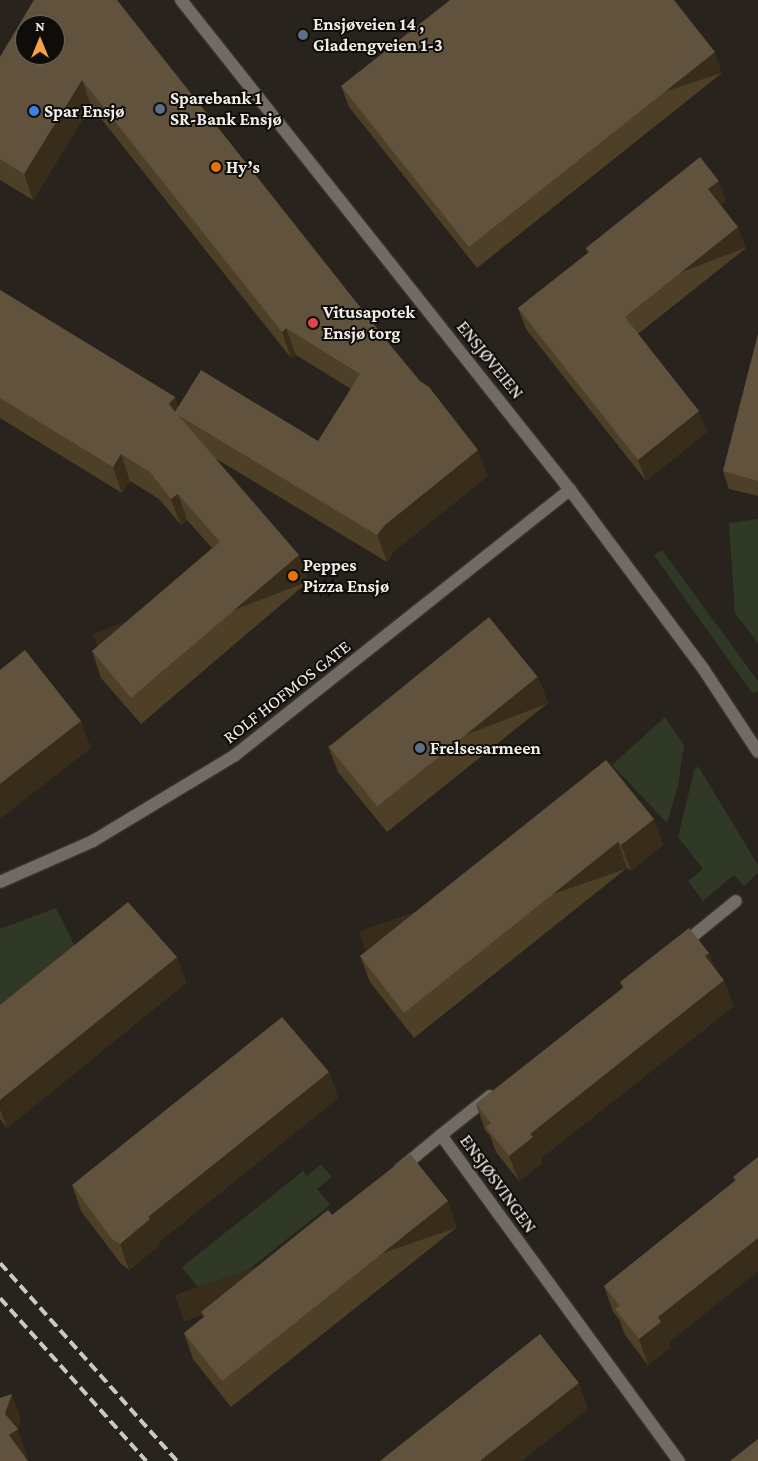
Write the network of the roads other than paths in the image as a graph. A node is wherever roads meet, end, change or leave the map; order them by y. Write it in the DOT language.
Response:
graph roads {
  1 [pos="181,0"];
  2 [pos="570,490"];
  3 [pos="758,752"];
  4 [pos="0,882"];
  5 [pos="736,902"];
  6 [pos="674,951"];
  7 [pos="503,1086"];
  8 [pos="440,1135"];
  9 [pos="389,1178"];
  10 [pos="679,1461"];
  1 -- 2 [label="street, ENSJØVEIEN"];
  2 -- 3 [label="street, ENSJØVEIEN"];
  2 -- 4 [label="street, ROLF HOFMOS GATE"];
  5 -- 6 [label="street"];
  7 -- 8 [label="street, ENSJØSVINGEN"];
  8 -- 9 [label="street"];
  8 -- 10 [label="street, ENSJØSVINGEN"];
}
